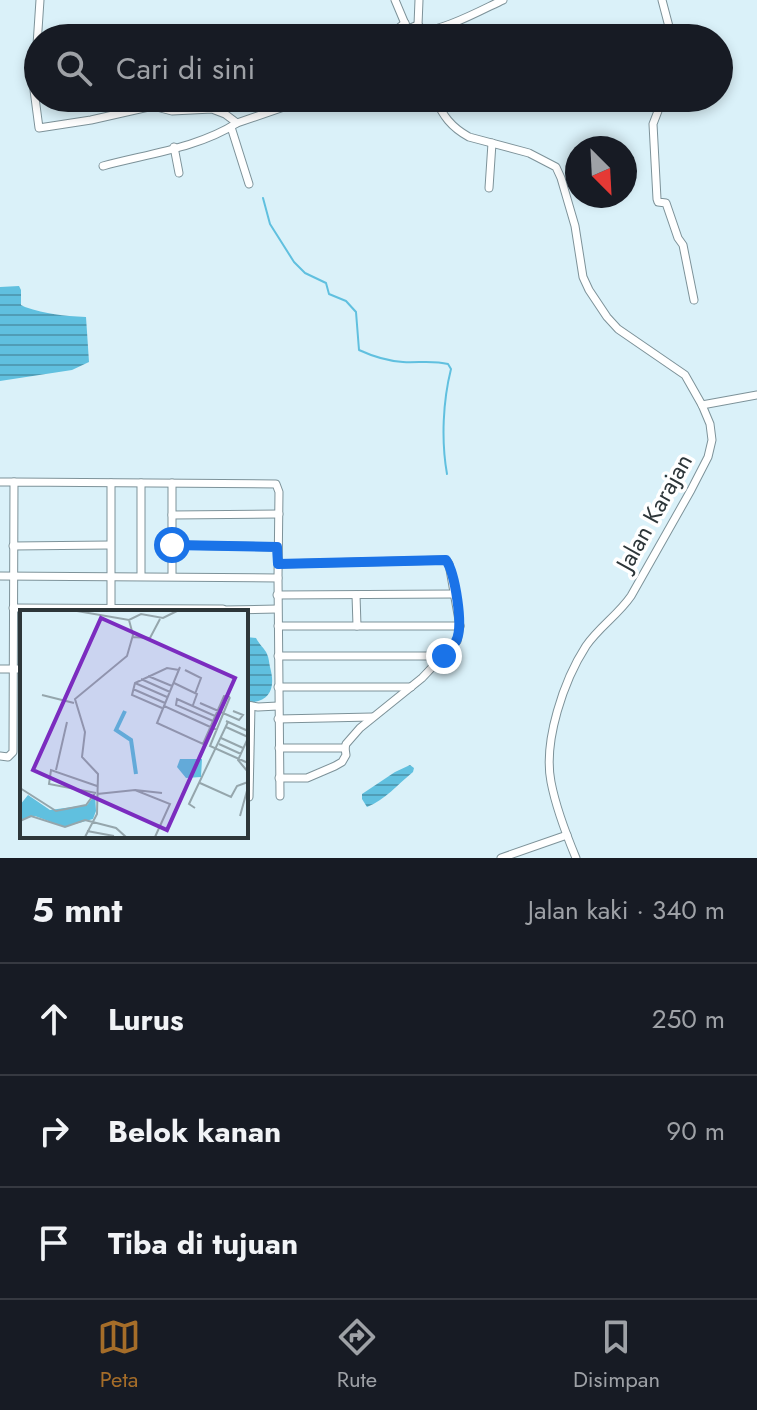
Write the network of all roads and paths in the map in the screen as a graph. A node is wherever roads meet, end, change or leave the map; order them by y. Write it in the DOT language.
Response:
graph roads {
  1 [pos="40,0"];
  2 [pos="395,0"];
  3 [pos="419,0"];
  4 [pos="480,0"];
  5 [pos="503,0"];
  6 [pos="662,0"];
  7 [pos="481,9"];
  8 [pos="38,24"];
  9 [pos="405,24"];
  10 [pos="418,24"];
  11 [pos="448,24"];
  12 [pos="668,24"];
  13 [pos="37,112"];
  14 [pos="127,112"];
  15 [pos="220,112"];
  16 [pos="265,112"];
  17 [pos="442,112"];
  18 [pos="658,112"];
  19 [pos="234,125"];
  20 [pos="492,143"];
  21 [pos="174,147"];
  22 [pos="103,166"];
  23 [pos="179,173"];
  24 [pos="249,184"];
  25 [pos="489,188"];
  26 [pos="694,300"];
  27 [pos="757,395"];
  28 [pos="702,405"];
  29 [pos="0,482"];
  30 [pos="14,482"];
  31 [pos="111,483"];
  32 [pos="141,483"];
  33 [pos="172,483"];
  34 [pos="279,514"];
  35 [pos="172,515"];
  36 [pos="110,545"];
  37 [pos="172,545"];
  38 [pos="13,546"];
  39 [pos="277,547"];
  40 [pos="278,564"];
  41 [pos="0,576"];
  42 [pos="13,576"];
  43 [pos="141,576"];
  44 [pos="172,576"];
  45 [pos="110,577"];
  46 [pos="278,578"];
  47 [pos="455,594"];
  48 [pos="277,595"];
  49 [pos="356,595"];
  50 [pos="13,608"];
  51 [pos="277,609"];
  52 [pos="111,610"];
  53 [pos="248,610"];
  54 [pos="278,626"];
  55 [pos="357,626"];
  56 [pos="460,626"];
  57 [pos="18,638"];
  58 [pos="278,656"];
  59 [pos="444,656"];
  60 [pos="0,669"];
  61 [pos="17,669"];
  62 [pos="278,687"];
  63 [pos="411,687"];
  64 [pos="18,699"];
  65 [pos="248,705"];
  66 [pos="278,706"];
  67 [pos="373,717"];
  68 [pos="278,719"];
  69 [pos="18,730"];
  70 [pos="248,730"];
  71 [pos="279,748"];
  72 [pos="345,748"];
  73 [pos="0,756"];
  74 [pos="248,760"];
  75 [pos="279,778"];
  76 [pos="248,792"];
  77 [pos="280,796"];
  78 [pos="567,835"];
  79 [pos="534,847"];
  80 [pos="501,858"];
  81 [pos="537,858"];
  82 [pos="576,858"];
  1 -- 8 [label="street"];
  2 -- 9 [label="street"];
  3 -- 10 [label="street"];
  4 -- 7 [label="street"];
  5 -- 7 [label="street"];
  6 -- 12 [label="street"];
  7 -- 11 [label="street"];
  13 -- 14 [label="street"];
  15 -- 19 [label="street"];
  16 -- 19 [label="street"];
  17 -- 20 [label="street, Jalan Karajan"];
  18 -- 26 [label="street"];
  19 -- 21 [label="street"];
  19 -- 24 [label="street"];
  20 -- 25 [label="street"];
  20 -- 28 [label="street, Jalan Karajan"];
  21 -- 22 [label="street"];
  21 -- 23 [label="street"];
  27 -- 28 [label="street"];
  28 -- 78 [label="street, Jalan Karajan"];
  29 -- 30 [label="street"];
  30 -- 31 [label="street"];
  30 -- 38 [label="street"];
  31 -- 32 [label="street"];
  31 -- 36 [label="street"];
  32 -- 33 [label="street"];
  32 -- 43 [label="street"];
  33 -- 34 [label="street"];
  33 -- 35 [label="street"];
  34 -- 35 [label="street"];
  34 -- 39 [label="street"];
  35 -- 37 [label="street"];
  36 -- 38 [label="street"];
  36 -- 45 [label="street"];
  37 -- 39 [label="street"];
  37 -- 44 [label="street"];
  38 -- 42 [label="street"];
  39 -- 40 [label="street"];
  40 -- 46 [label="street"];
  40 -- 47 [label="street"];
  41 -- 42 [label="street"];
  42 -- 45 [label="street"];
  42 -- 50 [label="street"];
  43 -- 44 [label="street"];
  43 -- 45 [label="street"];
  44 -- 46 [label="street"];
  45 -- 52 [label="street"];
  46 -- 48 [label="street"];
  47 -- 49 [label="street"];
  47 -- 56 [label="street"];
  48 -- 49 [label="street"];
  48 -- 51 [label="street"];
  49 -- 55 [label="street"];
  50 -- 52 [label="street"];
  50 -- 57 [label="street"];
  51 -- 53 [label="street"];
  51 -- 54 [label="street"];
  54 -- 55 [label="street"];
  54 -- 58 [label="street"];
  55 -- 56 [label="street"];
  56 -- 59 [label="street"];
  57 -- 61 [label="street"];
  58 -- 59 [label="street"];
  58 -- 62 [label="street"];
  59 -- 63 [label="street"];
  60 -- 61 [label="street"];
  61 -- 64 [label="street"];
  62 -- 63 [label="street"];
  62 -- 66 [label="street"];
  63 -- 67 [label="street"];
  64 -- 69 [label="street"];
  65 -- 66 [label="street"];
  65 -- 70 [label="street"];
  66 -- 68 [label="street"];
  67 -- 68 [label="street"];
  67 -- 72 [label="street"];
  68 -- 71 [label="street"];
  69 -- 73 [label="street"];
  70 -- 74 [label="street"];
  71 -- 72 [label="street"];
  71 -- 75 [label="street"];
  72 -- 75 [label="street"];
  74 -- 76 [label="street"];
  75 -- 77 [label="street"];
  78 -- 79 [label="street"];
  78 -- 82 [label="street, Jalan Karajan"];
  79 -- 80 [label="street"];
  79 -- 81 [label="street"];
}
